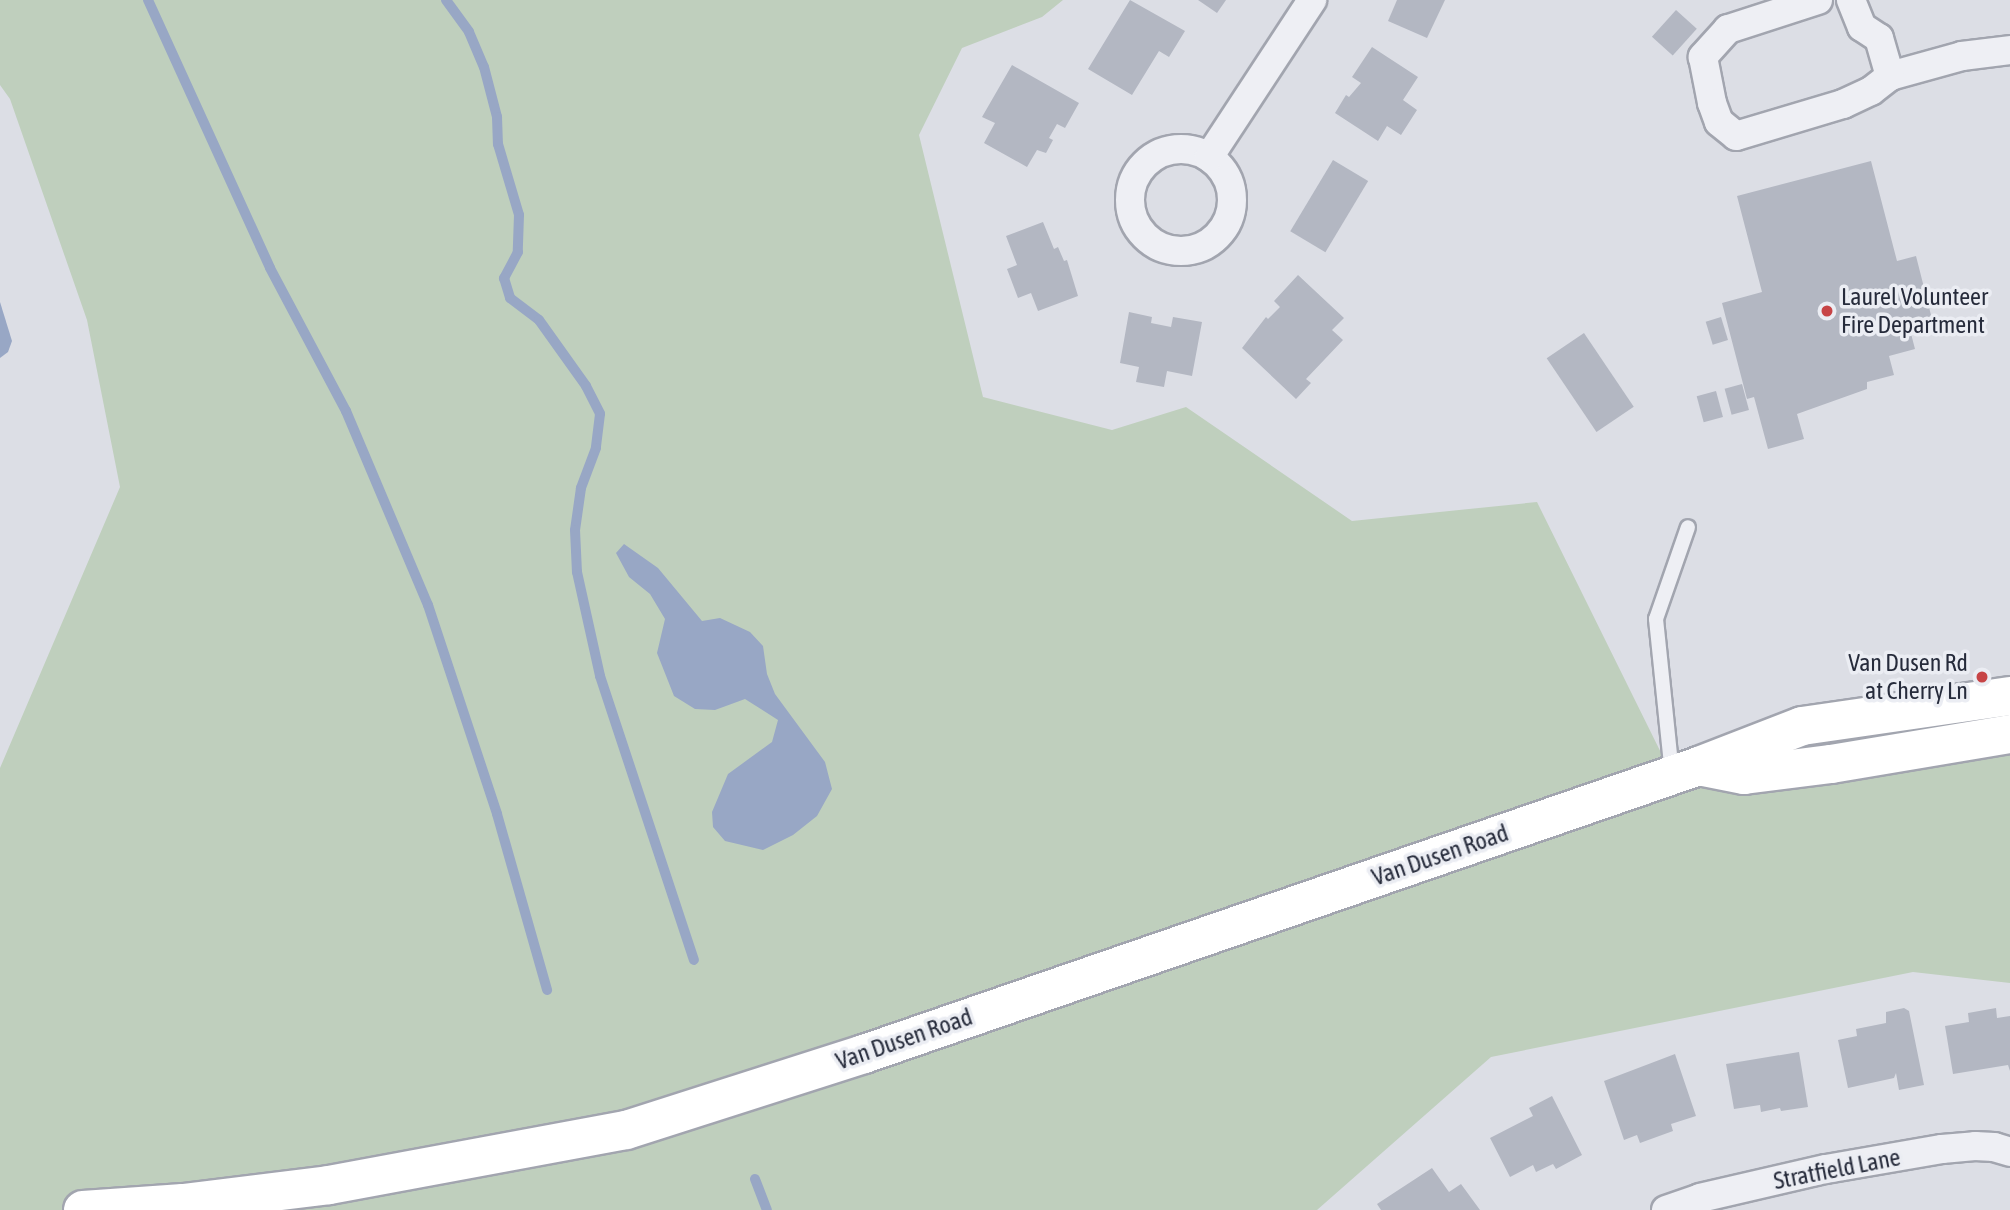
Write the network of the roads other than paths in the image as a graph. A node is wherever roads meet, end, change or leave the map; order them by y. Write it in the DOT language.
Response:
graph roads {
  1 [pos="1312,0"];
  2 [pos="1818,0"];
  3 [pos="1851,0"];
  4 [pos="2010,50"];
  5 [pos="1890,76"];
  6 [pos="1209,157"];
  7 [pos="1688,527"];
  8 [pos="2010,696"];
  9 [pos="2010,734"];
  10 [pos="1685,770"];
  11 [pos="2010,1152"];
  12 [pos="83,1210"];
  13 [pos="1666,1210"];
  1 -- 6 [label="street"];
  2 -- 5 [label="street"];
  3 -- 5 [label="street"];
  4 -- 5 [label="street"];
  7 -- 10 [label="lane"];
  8 -- 10 [label="main road, Van Dusen Road"];
  9 -- 10 [label="main road"];
  10 -- 12 [label="main road, Van Dusen Road"];
  11 -- 13 [label="street, Stratfield Lane"];
}
